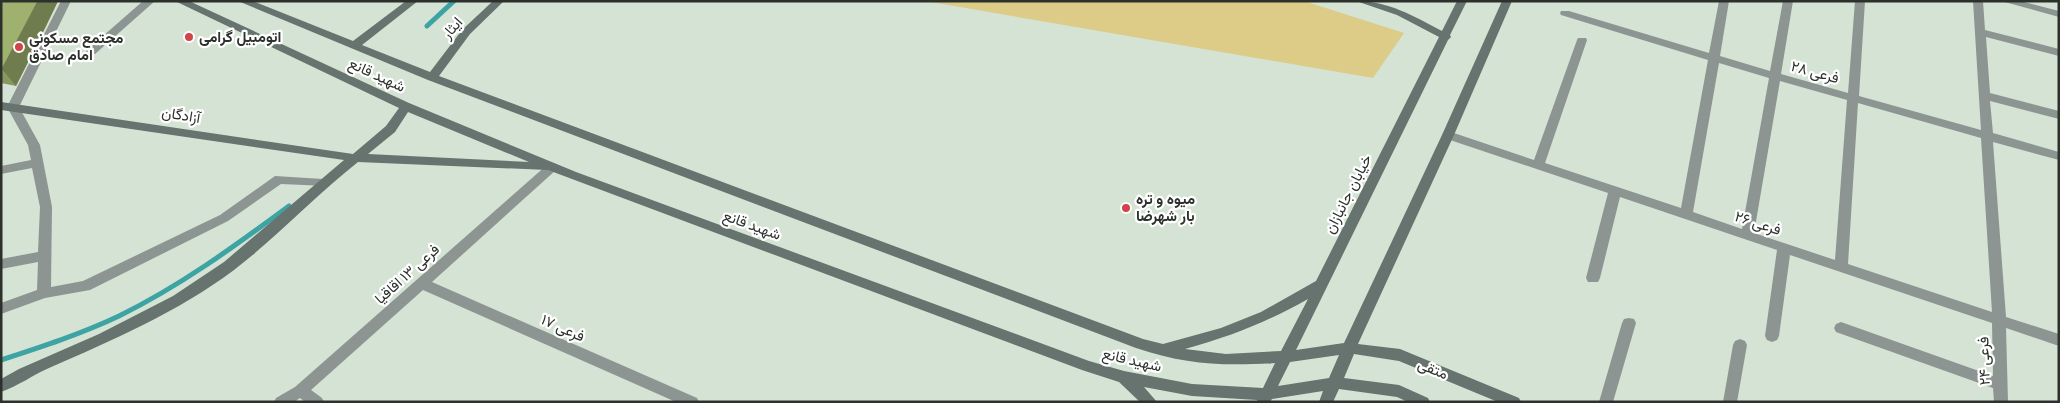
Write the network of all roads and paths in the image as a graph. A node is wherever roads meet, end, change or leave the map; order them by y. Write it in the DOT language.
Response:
graph roads {
  1 [pos="66,1"];
  2 [pos="150,1"];
  3 [pos="180,1"];
  4 [pos="209,1"];
  5 [pos="244,1"];
  6 [pos="412,1"];
  7 [pos="499,1"];
  8 [pos="1361,1"];
  9 [pos="1408,1"];
  10 [pos="1462,1"];
  11 [pos="1507,1"];
  12 [pos="1724,1"];
  13 [pos="1788,1"];
  14 [pos="1860,1"];
  15 [pos="1978,1"];
  16 [pos="2006,1"];
  17 [pos="196,9"];
  18 [pos="1401,13"];
  19 [pos="1565,13"];
  20 [pos="2059,14"];
  21 [pos="1981,32"];
  22 [pos="1446,37"];
  23 [pos="1582,40"];
  24 [pos="353,46"];
  25 [pos="91,52"];
  26 [pos="2059,53"];
  27 [pos="1713,58"];
  28 [pos="1774,76"];
  29 [pos="432,77"];
  30 [pos="1986,96"];
  31 [pos="1853,98"];
  32 [pos="7,106"];
  33 [pos="405,106"];
  34 [pos="2059,115"];
  35 [pos="1448,136"];
  36 [pos="1986,136"];
  37 [pos="2059,156"];
  38 [pos="355,158"];
  39 [pos="38,163"];
  40 [pos="1538,166"];
  41 [pos="552,167"];
  42 [pos="1,170"];
  43 [pos="323,183"];
  44 [pos="1615,192"];
  45 [pos="1686,216"];
  46 [pos="1747,236"];
  47 [pos="1784,248"];
  48 [pos="45,256"];
  49 [pos="1,264"];
  50 [pos="1841,267"];
  51 [pos="1593,278"];
  52 [pos="421,283"];
  53 [pos="1320,285"];
  54 [pos="44,293"];
  55 [pos="1,309"];
  56 [pos="1999,320"];
  57 [pos="1629,323"];
  58 [pos="1841,328"];
  59 [pos="1772,336"];
  60 [pos="2059,340"];
  61 [pos="1740,345"];
  62 [pos="1349,348"];
  63 [pos="1163,350"];
  64 [pos="1284,357"];
  65 [pos="1124,377"];
  66 [pos="1336,383"];
  67 [pos="2001,385"];
  68 [pos="1,386"];
  69 [pos="300,391"];
  70 [pos="1265,398"];
  71 [pos="281,402"];
  72 [pos="318,402"];
  73 [pos="692,402"];
  74 [pos="1150,402"];
  75 [pos="1326,402"];
  76 [pos="1423,402"];
  77 [pos="1514,402"];
  78 [pos="1606,402"];
  79 [pos="1730,402"];
  80 [pos="2001,402"];
  1 -- 32 [label="street"];
  2 -- 25 [label="street"];
  3 -- 17 [label="main road, شهید قانع"];
  4 -- 17 [label="main road"];
  5 -- 24 [label="main road, شهید قانع"];
  6 -- 24 [label="main road"];
  7 -- 29 [label="main road, ایثار"];
  8 -- 18 [label="main road"];
  9 -- 18 [label="main road"];
  10 -- 22 [label="main road, خیابان جانبازان"];
  11 -- 35 [label="main road"];
  12 -- 27 [label="street"];
  13 -- 28 [label="street"];
  14 -- 31 [label="street"];
  15 -- 21 [label="street, فرعی ۲۴"];
  16 -- 20 [label="street"];
  17 -- 33 [label="main road, شهید قانع"];
  18 -- 22 [label="main road"];
  19 -- 27 [label="street, فرعی ۲۸"];
  21 -- 26 [label="street"];
  21 -- 30 [label="street, فرعی ۲۴"];
  22 -- 53 [label="main road, خیابان جانبازان"];
  23 -- 40 [label="street"];
  24 -- 29 [label="main road, شهید قانع"];
  27 -- 28 [label="street, فرعی ۲۸"];
  27 -- 45 [label="street"];
  28 -- 31 [label="street, فرعی ۲۸"];
  28 -- 46 [label="street"];
  29 -- 63 [label="main road, شهید قانع"];
  30 -- 34 [label="street"];
  30 -- 36 [label="street, فرعی ۲۴"];
  31 -- 36 [label="street, فرعی ۲۸"];
  31 -- 50 [label="street"];
  32 -- 38 [label="main road, آزادگان"];
  32 -- 39 [label="street"];
  33 -- 38 [label="main road"];
  33 -- 41 [label="main road, شهید قانع"];
  35 -- 40 [label="street, فرعی ۲۶"];
  35 -- 62 [label="main road"];
  36 -- 37 [label="street, فرعی ۲۸"];
  36 -- 56 [label="street, فرعی ۲۴"];
  38 -- 41 [label="main road, آزادگان"];
  38 -- 43 [label="main road"];
  39 -- 42 [label="street"];
  39 -- 48 [label="street"];
  40 -- 44 [label="street, فرعی ۲۶"];
  41 -- 52 [label="street, فرعی ۱۳ اقاقیا"];
  41 -- 65 [label="main road, شهید قانع"];
  43 -- 54 [label="street"];
  43 -- 68 [label="main road"];
  44 -- 45 [label="street, فرعی ۲۶"];
  44 -- 51 [label="street"];
  45 -- 46 [label="street, فرعی ۲۶"];
  46 -- 47 [label="street, فرعی ۲۶"];
  47 -- 50 [label="street, فرعی ۲۶"];
  47 -- 59 [label="street"];
  48 -- 49 [label="street"];
  48 -- 54 [label="street"];
  50 -- 56 [label="street, فرعی ۲۶"];
  52 -- 69 [label="street, فرعی ۱۳ اقاقیا"];
  52 -- 73 [label="street, فرعی ۱۷"];
  53 -- 63 [label="main road"];
  53 -- 64 [label="main road, خیابان جانبازان"];
  54 -- 55 [label="street"];
  56 -- 60 [label="street, فرعی ۲۶"];
  56 -- 67 [label="street, فرعی ۲۴"];
  57 -- 78 [label="street"];
  58 -- 67 [label="street"];
  61 -- 79 [label="street"];
  62 -- 64 [label="main road, شهید قانع"];
  62 -- 66 [label="main road"];
  62 -- 77 [label="main road, متقی"];
  63 -- 64 [label="main road, شهید قانع"];
  64 -- 70 [label="main road, خیابان جانبازان"];
  65 -- 70 [label="main road, شهید قانع"];
  65 -- 74 [label="main road"];
  66 -- 70 [label="main road, شهید قانع"];
  66 -- 75 [label="main road"];
  66 -- 76 [label="main road"];
  67 -- 80 [label="street, فرعی ۲۴"];
  69 -- 71 [label="street, فرعی ۱۳ اقاقیا"];
  69 -- 72 [label="street"];
}
